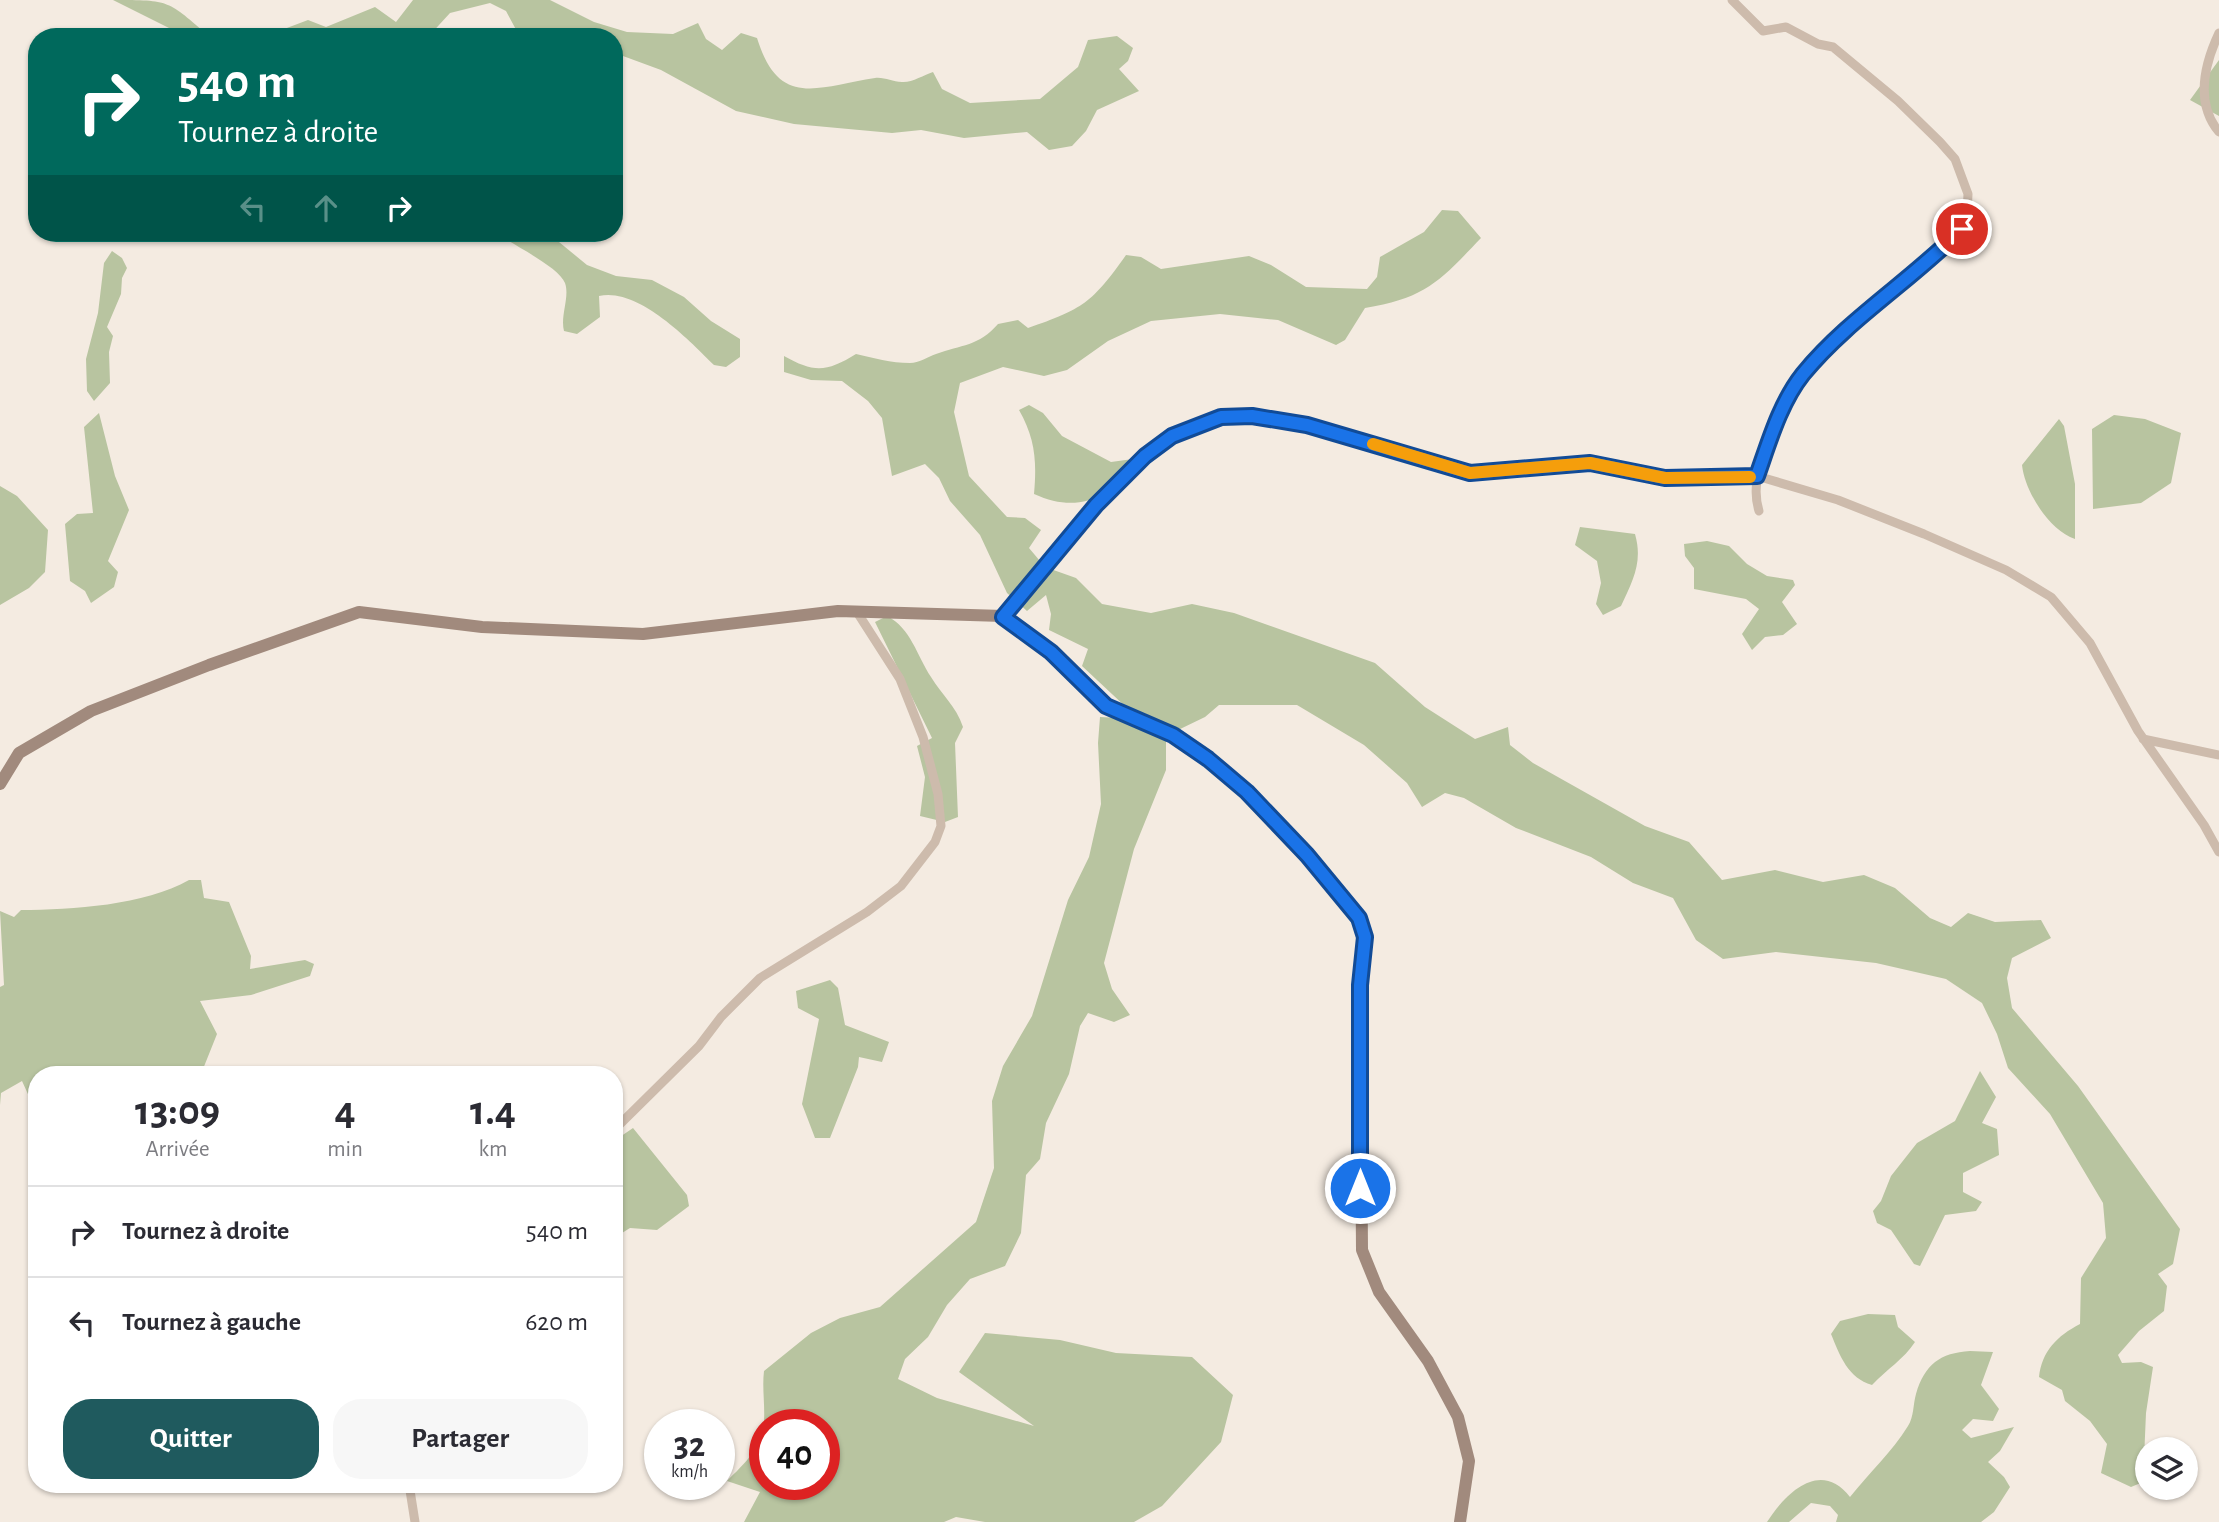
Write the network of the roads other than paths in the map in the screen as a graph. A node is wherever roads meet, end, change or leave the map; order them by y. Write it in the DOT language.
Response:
graph roads {
  1 [pos="1732,0"];
  2 [pos="2219,33"];
  3 [pos="2219,132"];
  4 [pos="1757,476"];
  5 [pos="1759,511"];
  6 [pos="856,612"];
  7 [pos="1003,617"];
  8 [pos="2143,739"];
  9 [pos="2219,755"];
  10 [pos="0,784"];
  11 [pos="2219,852"];
  12 [pos="623,1121"];
  13 [pos="410,1493"];
  14 [pos="415,1522"];
  15 [pos="1460,1522"];
  1 -- 4 [label="street"];
  2 -- 3 [label="street"];
  4 -- 5 [label="street"];
  4 -- 7 [label="street"];
  4 -- 8 [label="street"];
  6 -- 7 [label="street"];
  6 -- 10 [label="street"];
  6 -- 12 [label="street"];
  7 -- 15 [label="street"];
  8 -- 9 [label="street"];
  8 -- 11 [label="street"];
  13 -- 14 [label="street"];
}
